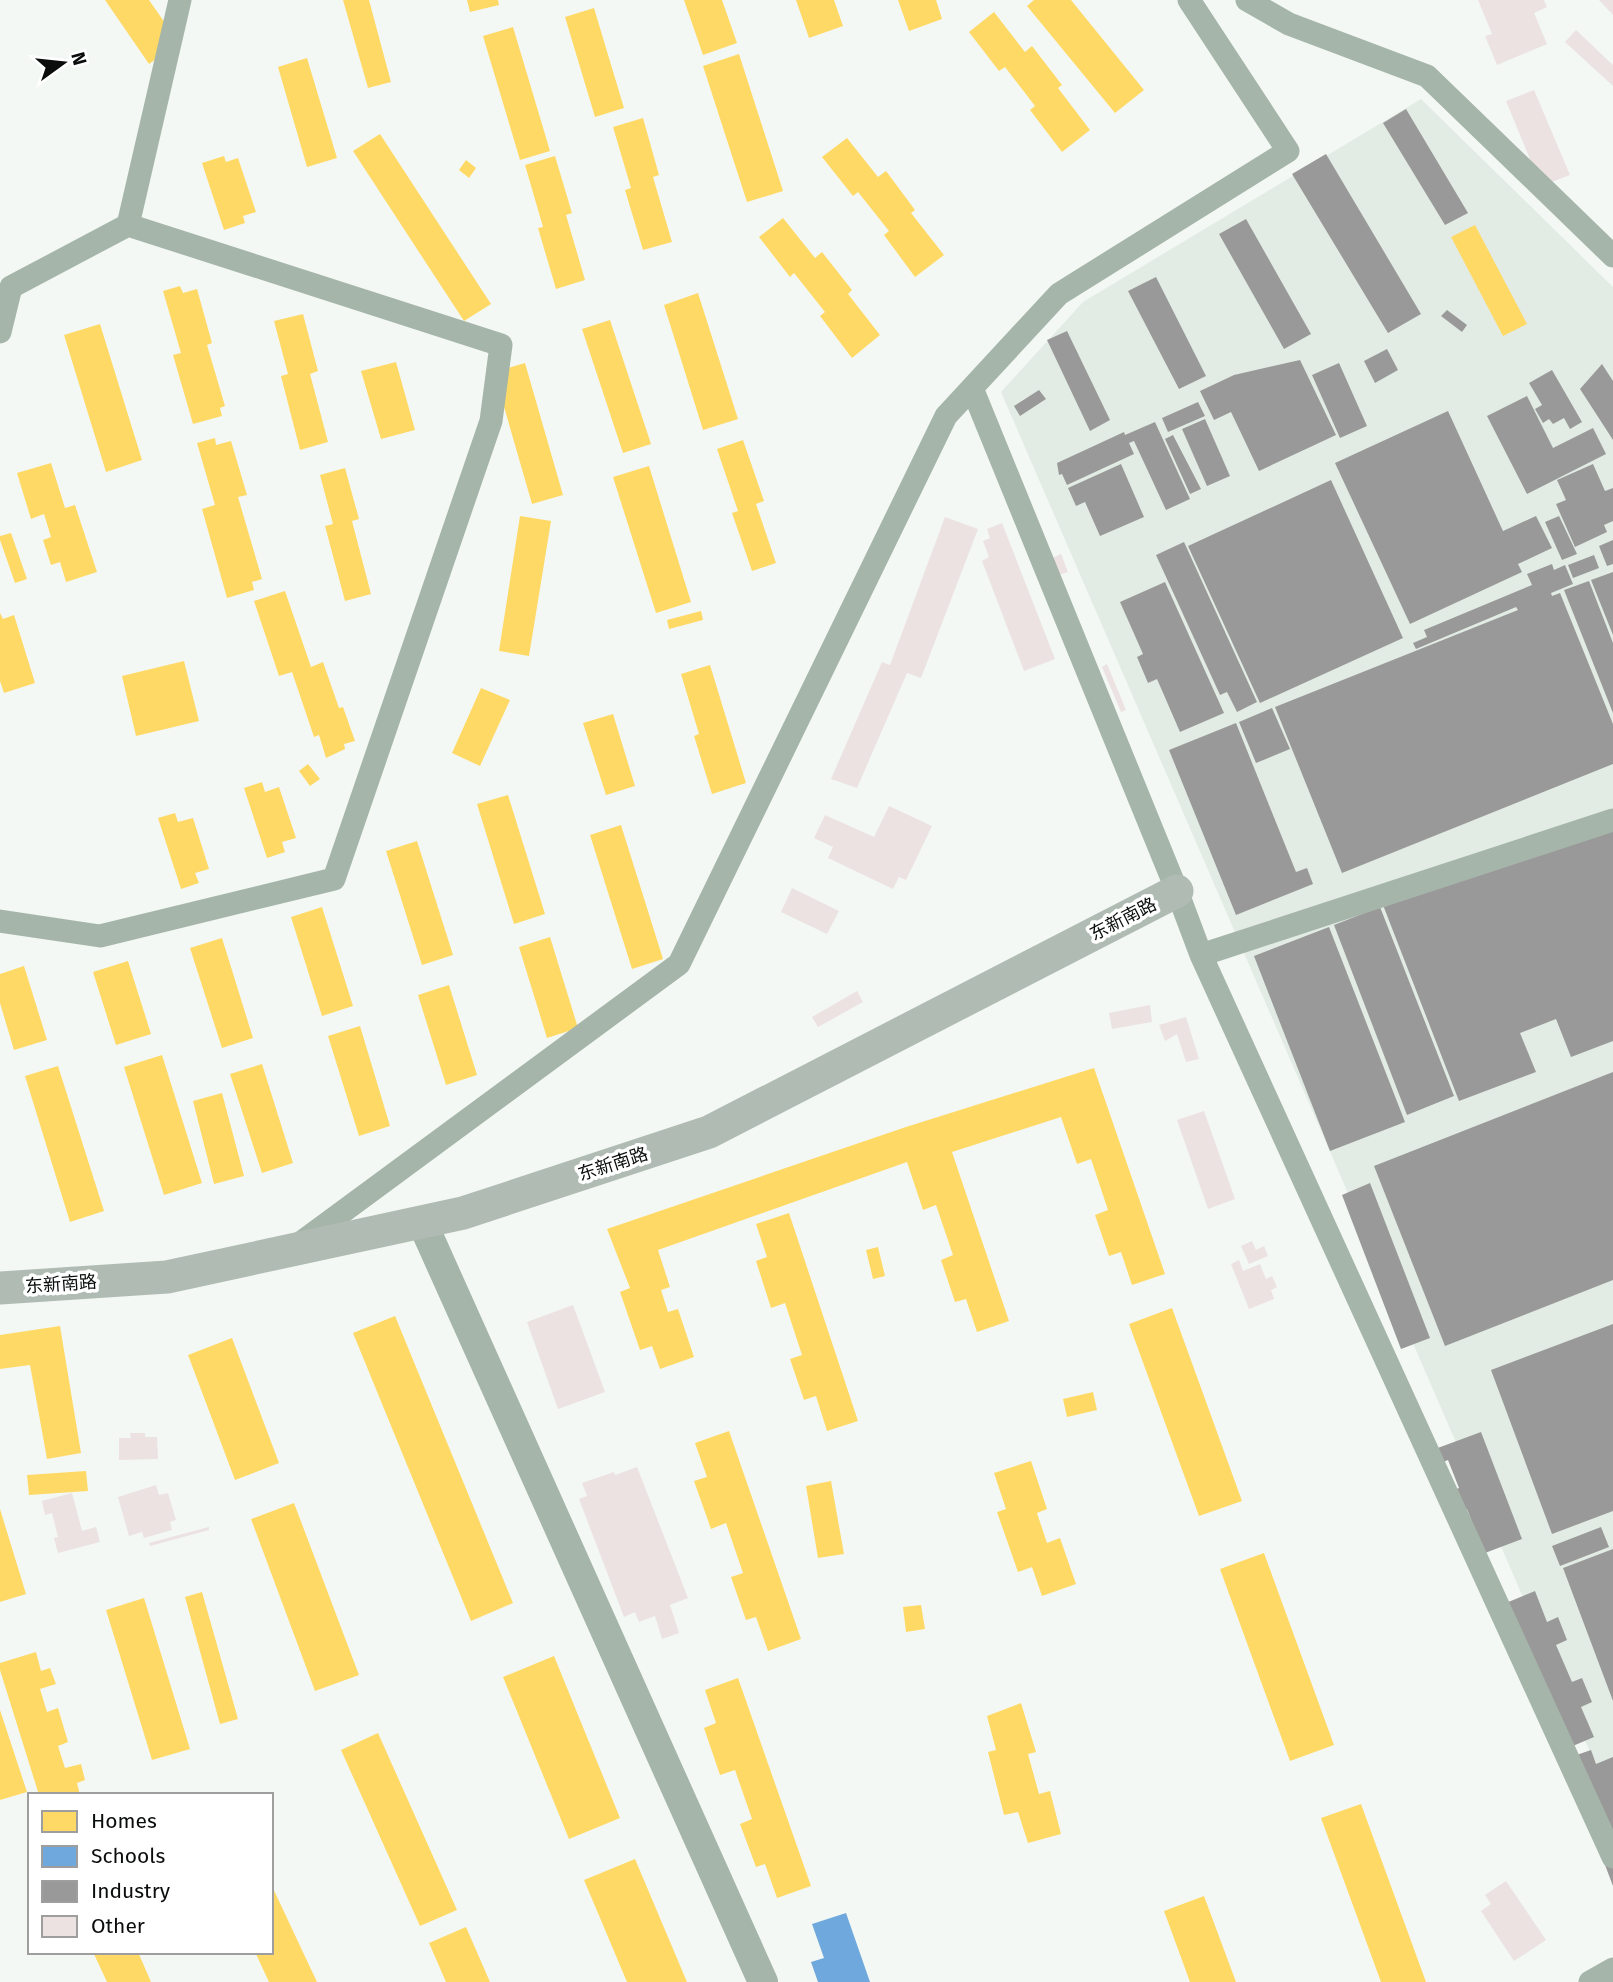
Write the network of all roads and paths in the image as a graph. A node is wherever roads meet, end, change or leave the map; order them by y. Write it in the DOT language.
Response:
graph roads {
  1 [pos="180,0"];
  2 [pos="1189,0"];
  3 [pos="1247,0"];
  4 [pos="128,225"];
  5 [pos="1613,256"];
  6 [pos="0,332"];
  7 [pos="972,388"];
  8 [pos="1613,820"];
  9 [pos="1177,891"];
  10 [pos="0,921"];
  11 [pos="1201,955"];
  12 [pos="422,1222"];
  13 [pos="292,1250"];
  14 [pos="0,1288"];
  15 [pos="1613,1857"];
  16 [pos="1613,1969"];
  17 [pos="763,1982"];
  18 [pos="1590,1982"];
  1 -- 4 [label="street"];
  2 -- 7 [label="street"];
  3 -- 5 [label="street"];
  4 -- 6 [label="street"];
  4 -- 10 [label="street"];
  7 -- 9 [label="street"];
  7 -- 13 [label="street"];
  8 -- 11 [label="street"];
  9 -- 11 [label="street"];
  9 -- 12 [label="main road, 东新南路"];
  11 -- 15 [label="street"];
  12 -- 13 [label="main road, 东新南路"];
  12 -- 17 [label="street"];
  13 -- 14 [label="main road, 东新南路"];
  16 -- 18 [label="street"];
}
